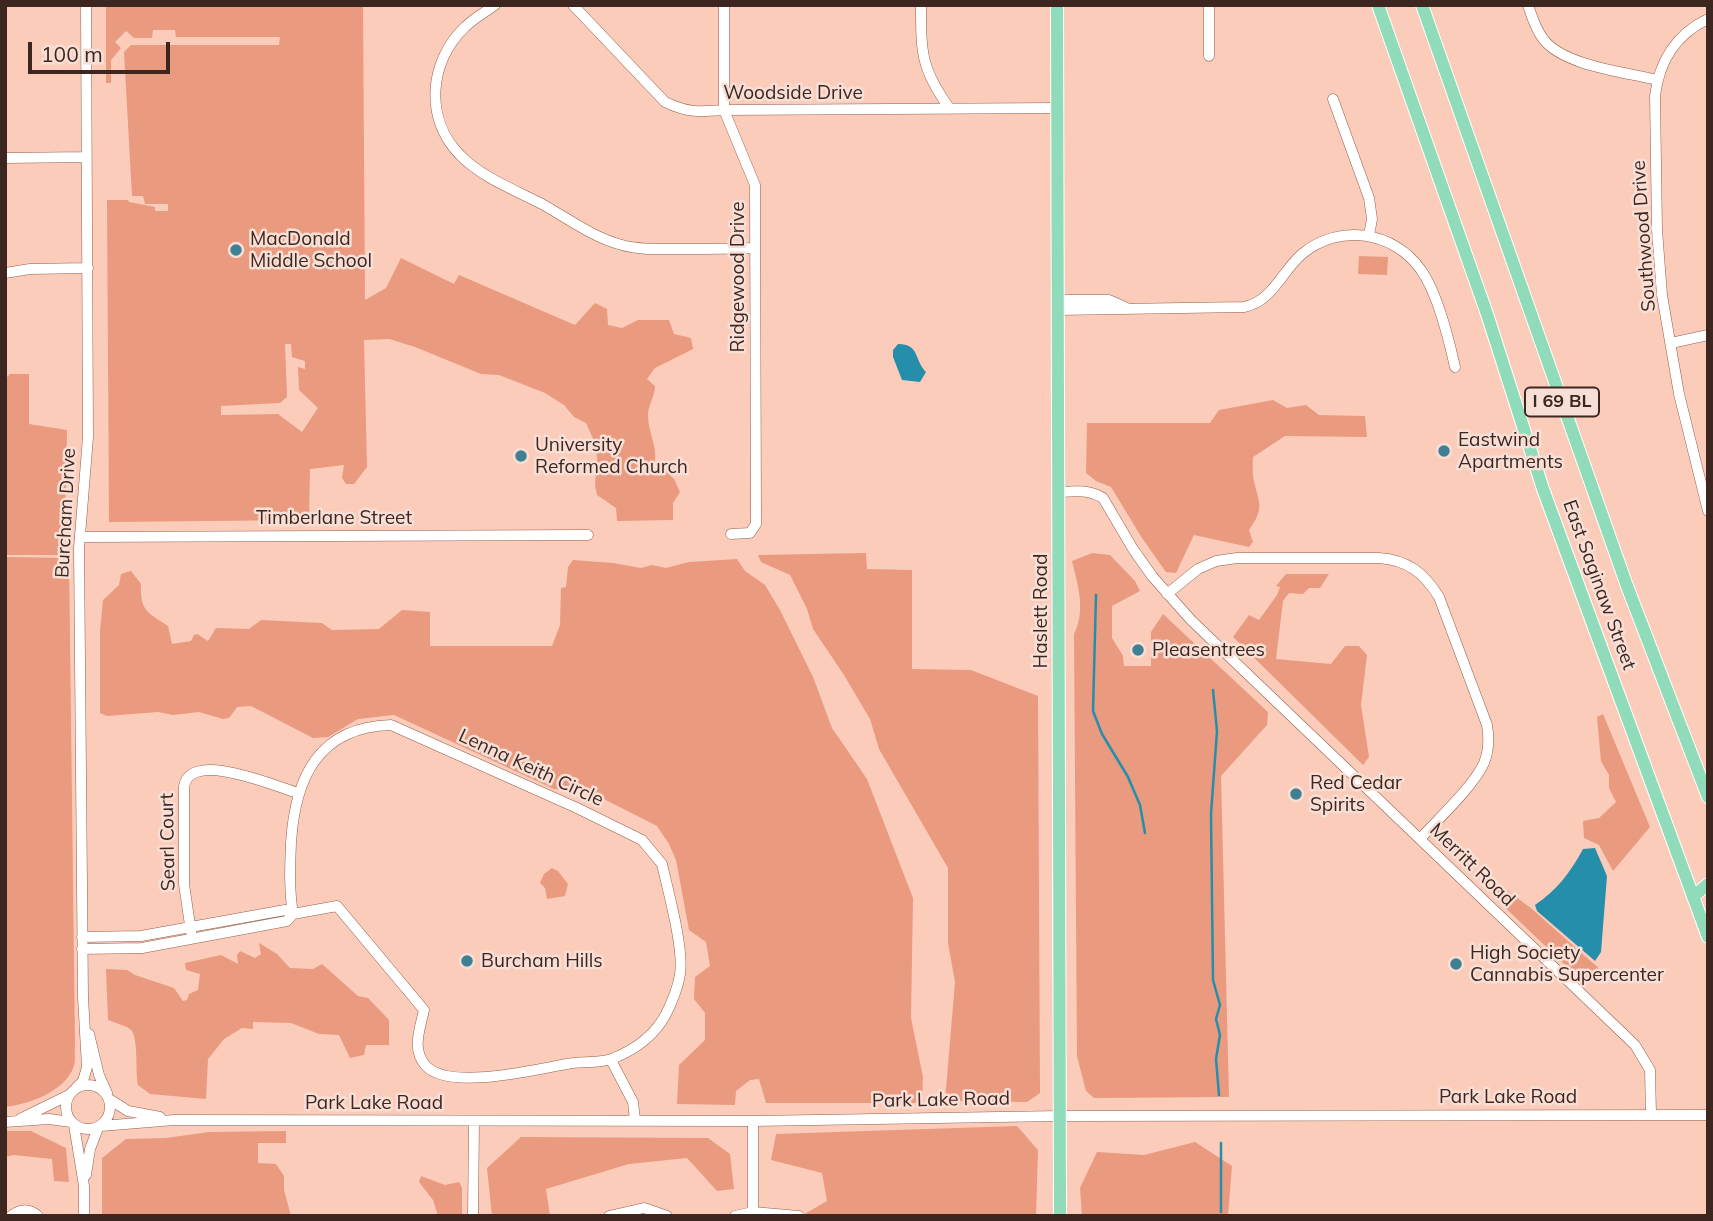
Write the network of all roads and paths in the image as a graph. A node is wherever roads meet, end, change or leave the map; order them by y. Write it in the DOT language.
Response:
graph roads {
  1 [pos="86,5"];
  2 [pos="495,5"];
  3 [pos="573,5"];
  4 [pos="724,5"];
  5 [pos="921,5"];
  6 [pos="1057,5"];
  7 [pos="1209,5"];
  8 [pos="1378,5"];
  9 [pos="1422,5"];
  10 [pos="1528,5"];
  11 [pos="1708,19"];
  12 [pos="1209,56"];
  13 [pos="1657,79"];
  14 [pos="1334,99"];
  15 [pos="1057,108"];
  16 [pos="950,109"];
  17 [pos="724,110"];
  18 [pos="86,157"];
  19 [pos="5,158"];
  20 [pos="1369,235"];
  21 [pos="755,248"];
  22 [pos="88,268"];
  23 [pos="5,273"];
  24 [pos="1058,305"];
  25 [pos="1708,335"];
  26 [pos="1671,343"];
  27 [pos="1455,367"];
  28 [pos="1059,492"];
  29 [pos="1708,511"];
  30 [pos="587,534"];
  31 [pos="732,534"];
  32 [pos="80,537"];
  33 [pos="1167,594"];
  34 [pos="298,793"];
  35 [pos="1708,797"];
  36 [pos="1420,839"];
  37 [pos="1708,884"];
  38 [pos="1693,897"];
  39 [pos="293,914"];
  40 [pos="190,928"];
  41 [pos="82,937"];
  42 [pos="1708,937"];
  43 [pos="192,939"];
  44 [pos="82,949"];
  45 [pos="86,1023"];
  46 [pos="611,1060"];
  47 [pos="73,1092"];
  48 [pos="108,1096"];
  49 [pos="1651,1114"];
  50 [pos="1708,1115"];
  51 [pos="1060,1116"];
  52 [pos="19,1120"];
  53 [pos="174,1120"];
  54 [pos="635,1120"];
  55 [pos="474,1121"];
  56 [pos="754,1121"];
  57 [pos="5,1122"];
  58 [pos="73,1123"];
  59 [pos="100,1127"];
  60 [pos="84,1186"];
  61 [pos="753,1214"];
  62 [pos="11,1216"];
  63 [pos="38,1216"];
  64 [pos="84,1216"];
  65 [pos="473,1216"];
  66 [pos="610,1216"];
  67 [pos="667,1216"];
  68 [pos="735,1216"];
  69 [pos="799,1216"];
  70 [pos="1060,1216"];
  1 -- 18 [label="street, Burcham Drive"];
  2 -- 21 [label="street"];
  3 -- 17 [label="street, Woodside Drive"];
  4 -- 17 [label="street, Ridgewood Drive"];
  5 -- 16 [label="street"];
  6 -- 15 [label="main road, Haslett Road"];
  7 -- 12 [label="street"];
  8 -- 38 [label="main road, East Saginaw Street / I 69 BL"];
  9 -- 35 [label="main road, East Saginaw Street / I 69 BL"];
  10 -- 13 [label="street"];
  11 -- 13 [label="street"];
  13 -- 26 [label="street, Southwood Drive"];
  14 -- 20 [label="street"];
  15 -- 16 [label="street, Woodside Drive"];
  15 -- 24 [label="main road, Haslett Road"];
  16 -- 17 [label="street, Woodside Drive"];
  17 -- 21 [label="street, Ridgewood Drive"];
  18 -- 19 [label="street"];
  18 -- 22 [label="street, Burcham Drive"];
  20 -- 24 [label="street"];
  20 -- 27 [label="street"];
  21 -- 31 [label="street, Ridgewood Drive"];
  22 -- 23 [label="street"];
  22 -- 32 [label="street, Burcham Drive"];
  24 -- 28 [label="main road, Haslett Road"];
  25 -- 26 [label="street"];
  26 -- 29 [label="street, Southwood Drive"];
  28 -- 33 [label="street, Merritt Road"];
  28 -- 51 [label="main road, Haslett Road"];
  30 -- 32 [label="street, Timberlane Street"];
  32 -- 41 [label="street, Burcham Drive"];
  33 -- 36 [label="street, Merritt Road"];
  33 -- 36 [label="street"];
  34 -- 39 [label="street, Lenna Keith Circle"];
  34 -- 40 [label="street, Searl Court"];
  34 -- 46 [label="street, Lenna Keith Circle"];
  36 -- 49 [label="street, Merritt Road"];
  37 -- 38 [label="main road"];
  38 -- 42 [label="main road, East Saginaw Street / I 69 BL"];
  39 -- 40 [label="street, Lenna Keith Circle"];
  39 -- 43 [label="street, Lenna Keith Circle"];
  39 -- 46 [label="street, Lenna Keith Circle"];
  40 -- 41 [label="street, Lenna Keith Circle"];
  40 -- 43 [label="street, Searl Court"];
  41 -- 44 [label="street, Burcham Drive"];
  43 -- 44 [label="street, Lenna Keith Circle"];
  44 -- 45 [label="street, Burcham Drive"];
  45 -- 47 [label="street, Burcham Drive"];
  45 -- 48 [label="street, Burcham Drive"];
  46 -- 54 [label="street"];
  47 -- 48 [label="street"];
  47 -- 52 [label="street"];
  47 -- 58 [label="street"];
  48 -- 53 [label="street, Park Lake Road"];
  48 -- 59 [label="street"];
  49 -- 50 [label="street, Park Lake Road"];
  49 -- 51 [label="street, Park Lake Road"];
  51 -- 56 [label="street, Park Lake Road"];
  51 -- 70 [label="main road, Haslett Road"];
  52 -- 57 [label="street"];
  52 -- 58 [label="street"];
  53 -- 55 [label="street, Park Lake Road"];
  53 -- 59 [label="street, Park Lake Road"];
  54 -- 55 [label="street, Park Lake Road"];
  54 -- 56 [label="street, Park Lake Road"];
  55 -- 65 [label="street"];
  56 -- 61 [label="street"];
  58 -- 59 [label="street"];
  58 -- 60 [label="street"];
  59 -- 60 [label="street"];
  60 -- 64 [label="street"];
  61 -- 68 [label="street"];
  61 -- 69 [label="street"];
  62 -- 63 [label="street"];
  66 -- 67 [label="street"];
}
